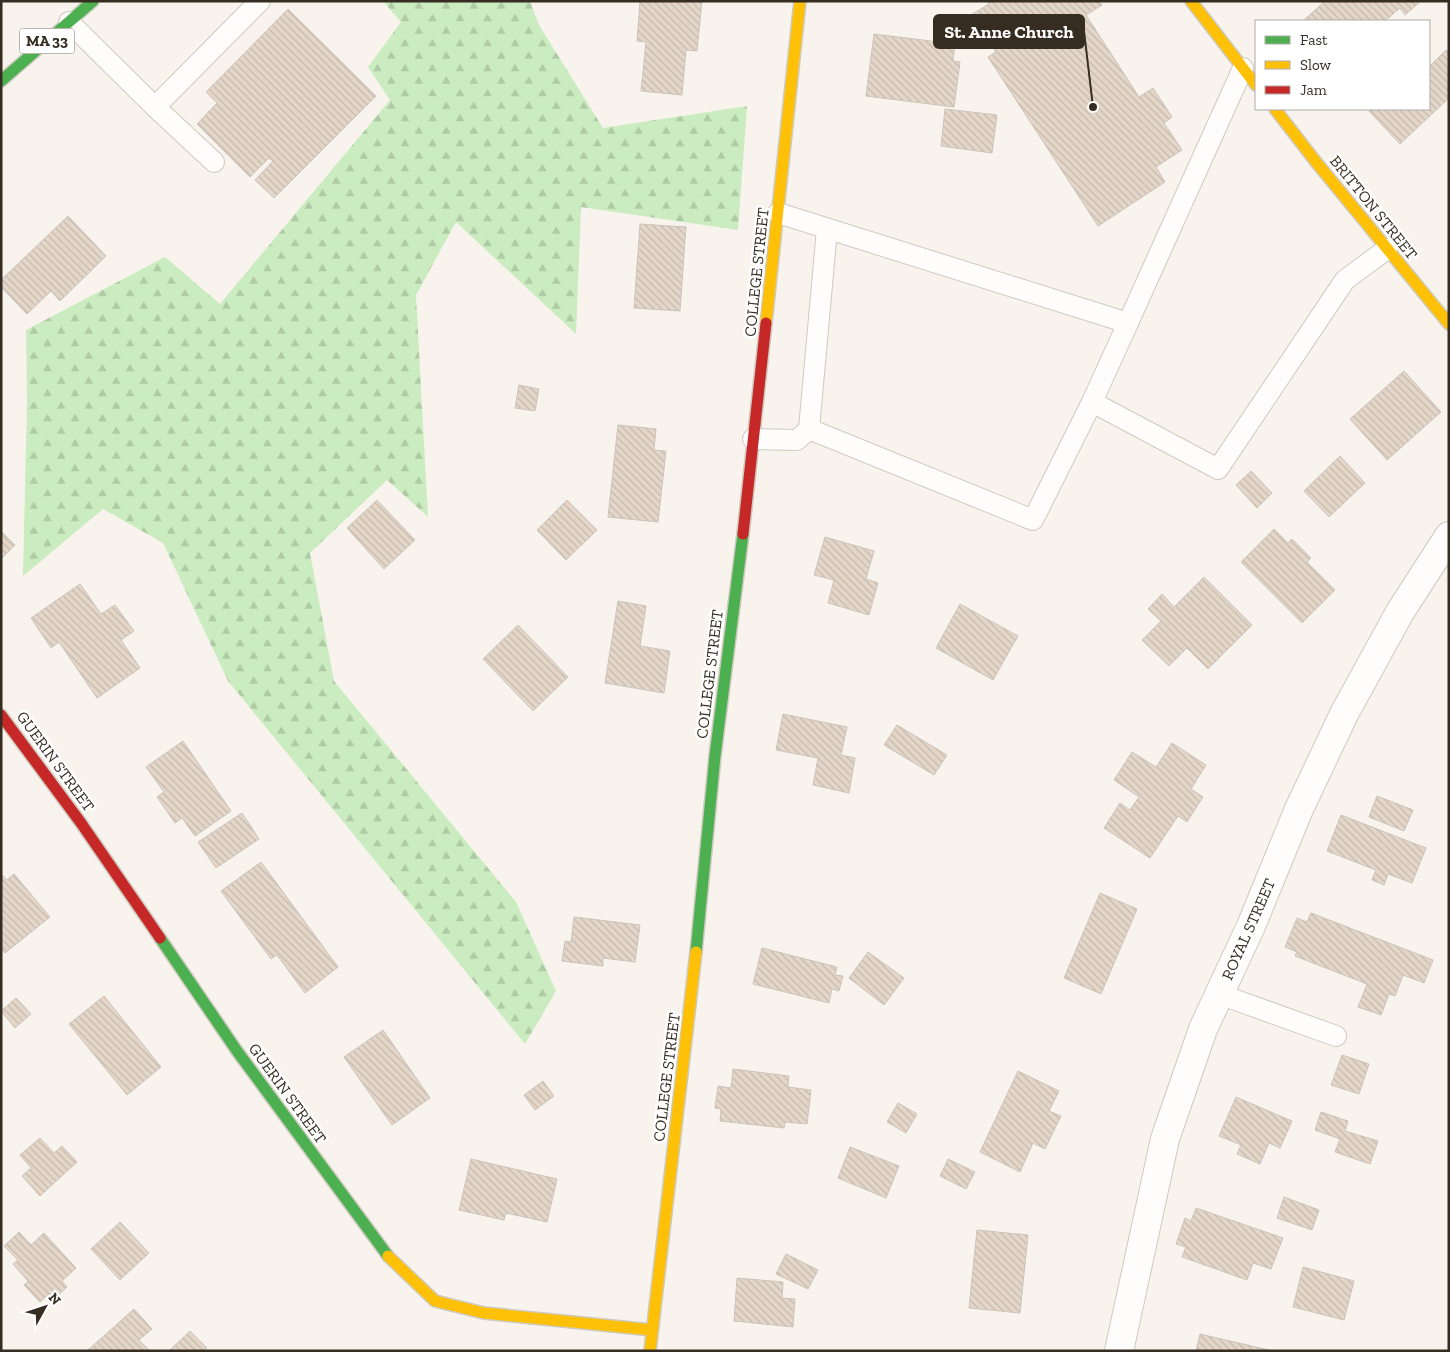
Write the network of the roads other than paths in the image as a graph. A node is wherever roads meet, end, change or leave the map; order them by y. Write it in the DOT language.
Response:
graph roads {
  1 [pos="93,1"];
  2 [pos="260,1"];
  3 [pos="800,1"];
  4 [pos="1191,1"];
  5 [pos="69,22"];
  6 [pos="1243,68"];
  7 [pos="1,81"];
  8 [pos="1255,84"];
  9 [pos="156,107"];
  10 [pos="1276,110"];
  11 [pos="214,162"];
  12 [pos="778,213"];
  13 [pos="827,229"];
  14 [pos="1387,249"];
  15 [pos="1128,323"];
  16 [pos="1449,324"];
  17 [pos="1092,402"];
  18 [pos="809,429"];
  19 [pos="753,439"];
  20 [pos="1449,536"];
  21 [pos="1,715"];
  22 [pos="1219,994"];
  23 [pos="1336,1036"];
  24 [pos="652,1330"];
  25 [pos="650,1351"];
  26 [pos="1119,1351"];
  1 -- 5 [label="street, MA 33"];
  2 -- 9 [label="lane"];
  3 -- 12 [label="street, COLLEGE STREET"];
  4 -- 6 [label="street"];
  5 -- 7 [label="street, MA 33"];
  5 -- 9 [label="lane"];
  6 -- 8 [label="street"];
  6 -- 15 [label="lane"];
  9 -- 11 [label="lane"];
  10 -- 14 [label="street, BRITTON STREET"];
  12 -- 13 [label="lane"];
  12 -- 19 [label="street, COLLEGE STREET"];
  13 -- 15 [label="lane"];
  13 -- 18 [label="lane"];
  14 -- 16 [label="street, BRITTON STREET"];
  14 -- 17 [label="lane"];
  15 -- 17 [label="lane"];
  17 -- 18 [label="lane"];
  18 -- 19 [label="lane"];
  19 -- 24 [label="street, COLLEGE STREET"];
  20 -- 22 [label="street, ROYAL STREET"];
  21 -- 24 [label="street, GUERIN STREET"];
  22 -- 23 [label="lane"];
  22 -- 26 [label="street, ROYAL STREET"];
  24 -- 25 [label="street, COLLEGE STREET"];
}
